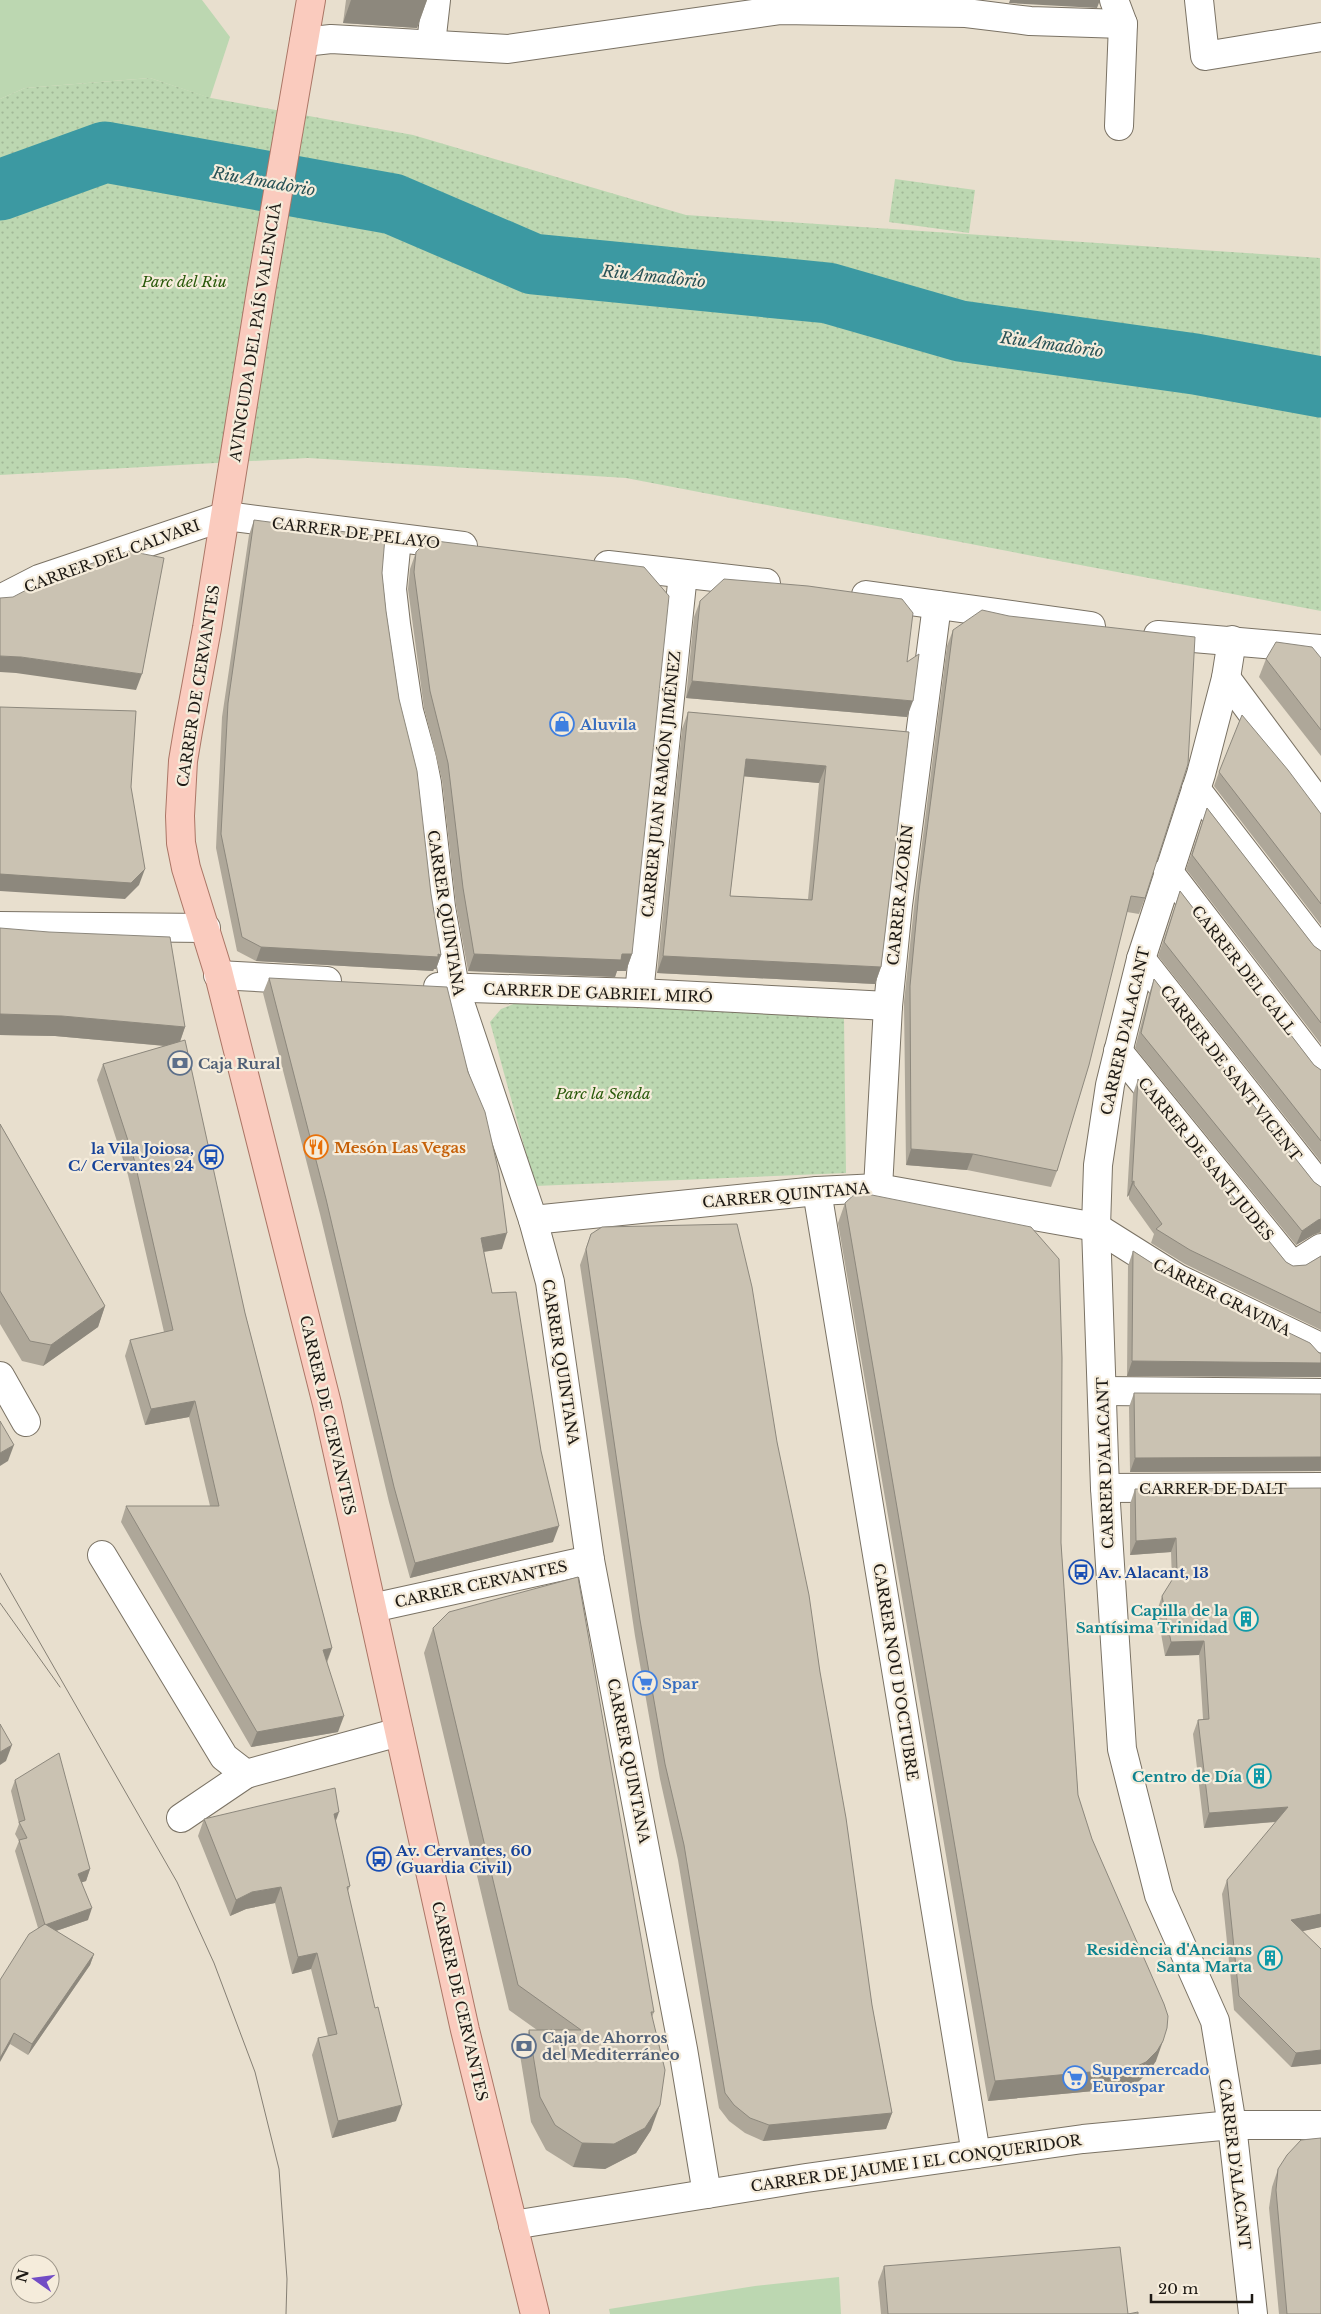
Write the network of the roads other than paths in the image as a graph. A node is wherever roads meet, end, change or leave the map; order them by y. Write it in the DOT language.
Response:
graph roads {
  1 [pos="311,0"];
  2 [pos="436,0"];
  3 [pos="1199,0"];
  4 [pos="1119,12"];
  5 [pos="1321,37"];
  6 [pos="431,44"];
  7 [pos="303,49"];
  8 [pos="1119,126"];
  9 [pos="226,516"];
  10 [pos="397,539"];
  11 [pos="484,548"];
  12 [pos="585,562"];
  13 [pos="683,574"];
  14 [pos="795,586"];
  15 [pos="842,592"];
  16 [pos="0,599"];
  17 [pos="937,605"];
  18 [pos="1232,640"];
  19 [pos="1321,649"];
  20 [pos="1226,678"];
  21 [pos="1196,789"];
  22 [pos="1321,806"];
  23 [pos="1168,871"];
  24 [pos="0,926"];
  25 [pos="206,928"];
  26 [pos="1321,951"];
  27 [pos="1140,959"];
  28 [pos="218,975"];
  29 [pos="357,983"];
  30 [pos="416,986"];
  31 [pos="455,988"];
  32 [pos="639,993"];
  33 [pos="888,1006"];
  34 [pos="1118,1051"];
  35 [pos="1321,1070"];
  36 [pos="1321,1187"];
  37 [pos="878,1188"];
  38 [pos="817,1190"];
  39 [pos="533,1220"];
  40 [pos="1096,1227"];
  41 [pos="1321,1248"];
  42 [pos="1321,1353"];
  43 [pos="0,1376"];
  44 [pos="1102,1391"];
  45 [pos="1321,1393"];
  46 [pos="26,1422"];
  47 [pos="1321,1487"];
  48 [pos="1105,1488"];
  49 [pos="102,1555"];
  50 [pos="590,1560"];
  51 [pos="372,1608"];
  52 [pos="399,1732"];
  53 [pos="246,1774"];
  54 [pos="181,1818"];
  55 [pos="1232,2124"];
  56 [pos="1321,2125"];
  57 [pos="976,2154"];
  58 [pos="708,2194"];
  59 [pos="513,2225"];
  60 [pos="535,2314"];
  61 [pos="1254,2314"];
  1 -- 7 [label="main road, AVINGUDA DEL PAÍS VALENCIÀ"];
  2 -- 6 [label="street"];
  3 -- 5 [label="street"];
  4 -- 6 [label="street"];
  4 -- 8 [label="street"];
  6 -- 7 [label="street"];
  7 -- 9 [label="main road, AVINGUDA DEL PAÍS VALENCIÀ"];
  9 -- 10 [label="street, CARRER DE PELAYO"];
  9 -- 16 [label="street, CARRER DEL CALVARI"];
  9 -- 25 [label="main road, CARRER DE CERVANTES"];
  10 -- 11 [label="street, CARRER DE PELAYO"];
  10 -- 31 [label="street, CARRER QUINTANA"];
  12 -- 13 [label="street"];
  13 -- 14 [label="street"];
  13 -- 32 [label="street, CARRER JUAN RAMÓN JIMÉNEZ"];
  15 -- 17 [label="street"];
  17 -- 18 [label="street"];
  17 -- 33 [label="street, CARRER AZORÍN"];
  18 -- 19 [label="street"];
  18 -- 20 [label="street, CARRER D'ALACANT"];
  20 -- 21 [label="street, CARRER D'ALACANT"];
  20 -- 22 [label="street"];
  21 -- 23 [label="street, CARRER D'ALACANT"];
  21 -- 26 [label="street"];
  23 -- 27 [label="street, CARRER D'ALACANT"];
  23 -- 35 [label="street, CARRER DEL GALL"];
  24 -- 25 [label="street"];
  25 -- 28 [label="main road, CARRER DE CERVANTES"];
  27 -- 34 [label="street, CARRER D'ALACANT"];
  27 -- 36 [label="street, CARRER DE SANT VICENT"];
  28 -- 29 [label="street"];
  28 -- 51 [label="main road, CARRER DE CERVANTES"];
  30 -- 31 [label="street, CARRER DE GABRIEL MIRÓ"];
  31 -- 32 [label="street, CARRER DE GABRIEL MIRÓ"];
  31 -- 39 [label="street, CARRER QUINTANA"];
  32 -- 33 [label="street, CARRER DE GABRIEL MIRÓ"];
  33 -- 37 [label="street, CARRER AZORÍN"];
  34 -- 40 [label="street, CARRER D'ALACANT"];
  34 -- 41 [label="street, CARRER DE SANT JUDES"];
  37 -- 38 [label="street, CARRER QUINTANA"];
  37 -- 40 [label="street, CARRER QUINTANA"];
  38 -- 39 [label="street, CARRER QUINTANA"];
  38 -- 57 [label="street, CARRER NOU D'OCTUBRE"];
  39 -- 50 [label="street, CARRER QUINTANA"];
  40 -- 42 [label="street, CARRER GRAVINA"];
  40 -- 44 [label="street, CARRER D'ALACANT"];
  43 -- 46 [label="street"];
  44 -- 45 [label="street"];
  44 -- 48 [label="street, CARRER D'ALACANT"];
  47 -- 48 [label="street, CARRER DE DALT"];
  48 -- 55 [label="street, CARRER D'ALACANT"];
  49 -- 53 [label="street"];
  50 -- 51 [label="street, CARRER CERVANTES"];
  50 -- 58 [label="street, CARRER QUINTANA"];
  51 -- 52 [label="main road, CARRER DE CERVANTES"];
  52 -- 53 [label="street"];
  52 -- 59 [label="main road, CARRER DE CERVANTES"];
  53 -- 54 [label="street"];
  55 -- 56 [label="street, CARRER DE JAUME I EL CONQUERIDOR"];
  55 -- 57 [label="street, CARRER DE JAUME I EL CONQUERIDOR"];
  55 -- 61 [label="street, CARRER D'ALACANT"];
  57 -- 58 [label="street, CARRER DE JAUME I EL CONQUERIDOR"];
  58 -- 59 [label="street, CARRER DE JAUME I EL CONQUERIDOR"];
  59 -- 60 [label="main road, CARRER DE CERVANTES"];
}
